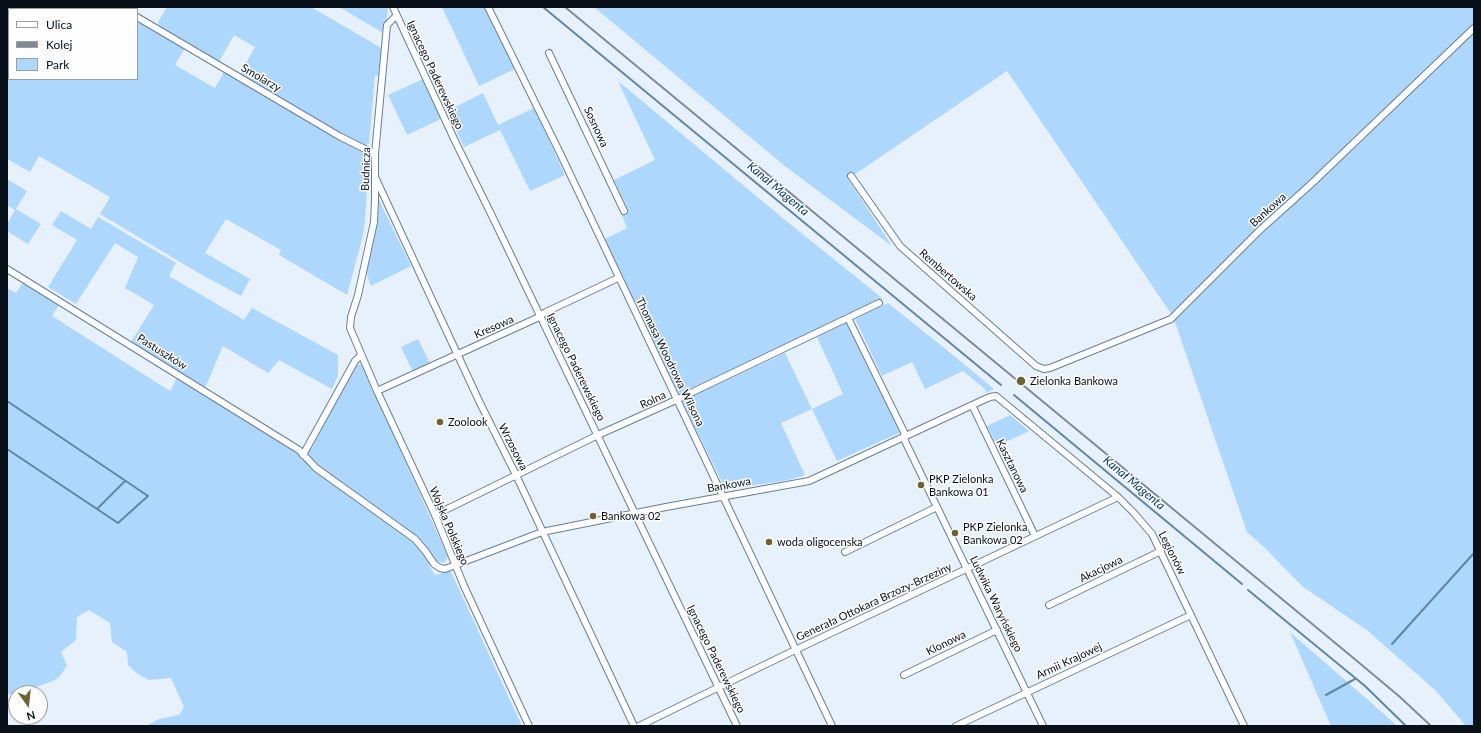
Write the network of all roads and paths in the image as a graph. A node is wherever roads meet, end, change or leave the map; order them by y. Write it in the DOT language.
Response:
graph roads {
  1 [pos="393,7"];
  2 [pos="488,7"];
  3 [pos="396,16"];
  4 [pos="138,18"];
  5 [pos="1474,28"];
  6 [pos="549,53"];
  7 [pos="375,154"];
  8 [pos="375,176"];
  9 [pos="851,176"];
  10 [pos="624,211"];
  11 [pos="7,269"];
  12 [pos="618,278"];
  13 [pos="879,303"];
  14 [pos="540,316"];
  15 [pos="848,318"];
  16 [pos="352,333"];
  17 [pos="458,354"];
  18 [pos="361,355"];
  19 [pos="1050,368"];
  20 [pos="377,391"];
  21 [pos="996,396"];
  22 [pos="676,400"];
  23 [pos="972,405"];
  24 [pos="598,435"];
  25 [pos="904,437"];
  26 [pos="304,455"];
  27 [pos="516,475"];
  28 [pos="723,496"];
  29 [pos="1118,497"];
  30 [pos="937,507"];
  31 [pos="635,512"];
  32 [pos="435,515"];
  33 [pos="542,532"];
  34 [pos="1035,536"];
  35 [pos="1161,551"];
  36 [pos="845,552"];
  37 [pos="455,565"];
  38 [pos="968,569"];
  39 [pos="1050,605"];
  40 [pos="1191,615"];
  41 [pos="997,630"];
  42 [pos="796,649"];
  43 [pos="904,675"];
  44 [pos="719,687"];
  45 [pos="1027,692"];
  46 [pos="529,726"];
  47 [pos="634,726"];
  48 [pos="639,726"];
  49 [pos="737,726"];
  50 [pos="832,726"];
  51 [pos="956,726"];
  52 [pos="1043,726"];
  53 [pos="1244,726"];
  1 -- 3 [label="street"];
  2 -- 12 [label="street, Thomasa Woodrowa Wilsona"];
  3 -- 7 [label="street, Budnicza"];
  3 -- 14 [label="street, Ignacego Paderewskiego"];
  4 -- 7 [label="street, Smolarzy"];
  5 -- 19 [label="street, Bankowa"];
  6 -- 10 [label="street, Sosnowa"];
  7 -- 8 [label="street, Budnicza"];
  8 -- 16 [label="street, Budnicza"];
  8 -- 17 [label="street, Wrzosowa"];
  9 -- 19 [label="street, Rembertowska"];
  11 -- 26 [label="street, Pastuszków"];
  12 -- 14 [label="street, Kresowa"];
  12 -- 22 [label="street, Thomasa Woodrowa Wilsona"];
  13 -- 15 [label="street, Rolna"];
  14 -- 17 [label="street, Kresowa"];
  14 -- 24 [label="street, Ignacego Paderewskiego"];
  15 -- 22 [label="street, Rolna"];
  15 -- 25 [label="street, Ludwika Waryńskiego"];
  16 -- 18 [label="street, Wojska Polskiego"];
  17 -- 20 [label="street, Kresowa"];
  17 -- 27 [label="street, Wrzosowa"];
  18 -- 20 [label="street, Wojska Polskiego"];
  18 -- 26 [label="street"];
  20 -- 32 [label="street, Wojska Polskiego"];
  21 -- 23 [label="street, Bankowa"];
  21 -- 29 [label="street, Legionów"];
  22 -- 24 [label="street, Rolna"];
  22 -- 28 [label="street, Thomasa Woodrowa Wilsona"];
  23 -- 25 [label="street, Bankowa"];
  23 -- 34 [label="street, Kasztanowa"];
  24 -- 27 [label="street, Rolna"];
  24 -- 31 [label="street, Ignacego Paderewskiego"];
  25 -- 28 [label="street, Bankowa"];
  25 -- 30 [label="street, Ludwika Waryńskiego"];
  26 -- 37 [label="street, Pastuszków"];
  27 -- 32 [label="street, Rolna"];
  27 -- 33 [label="street, Wrzosowa"];
  28 -- 31 [label="street, Bankowa"];
  28 -- 42 [label="street, Thomasa Woodrowa Wilsona"];
  29 -- 34 [label="street, Generała Ottokara Brzozy-Brzeziny"];
  29 -- 35 [label="street, Legionów"];
  30 -- 36 [label="street"];
  30 -- 38 [label="street, Ludwika Waryńskiego"];
  31 -- 33 [label="street, Bankowa"];
  31 -- 44 [label="street, Ignacego Paderewskiego"];
  32 -- 37 [label="street, Wojska Polskiego"];
  33 -- 37 [label="street, Bankowa"];
  33 -- 47 [label="street, Wrzosowa"];
  34 -- 38 [label="street, Generała Ottokara Brzozy-Brzeziny"];
  35 -- 39 [label="street, Akacjowa"];
  35 -- 40 [label="street, Legionów"];
  37 -- 46 [label="street, Wojska Polskiego"];
  38 -- 41 [label="street, Ludwika Waryńskiego"];
  38 -- 42 [label="street, Generała Ottokara Brzozy-Brzeziny"];
  40 -- 45 [label="street, Armii Krajowej"];
  40 -- 53 [label="street, Legionów"];
  41 -- 43 [label="street, Klonowa"];
  41 -- 45 [label="street, Ludwika Waryńskiego"];
  42 -- 44 [label="street, Generała Ottokara Brzozy-Brzeziny"];
  42 -- 50 [label="street, Thomasa Woodrowa Wilsona"];
  44 -- 48 [label="street, Generała Ottokara Brzozy-Brzeziny"];
  44 -- 49 [label="street, Ignacego Paderewskiego"];
  45 -- 51 [label="street, Armii Krajowej"];
  45 -- 52 [label="street, Ludwika Waryńskiego"];
}
